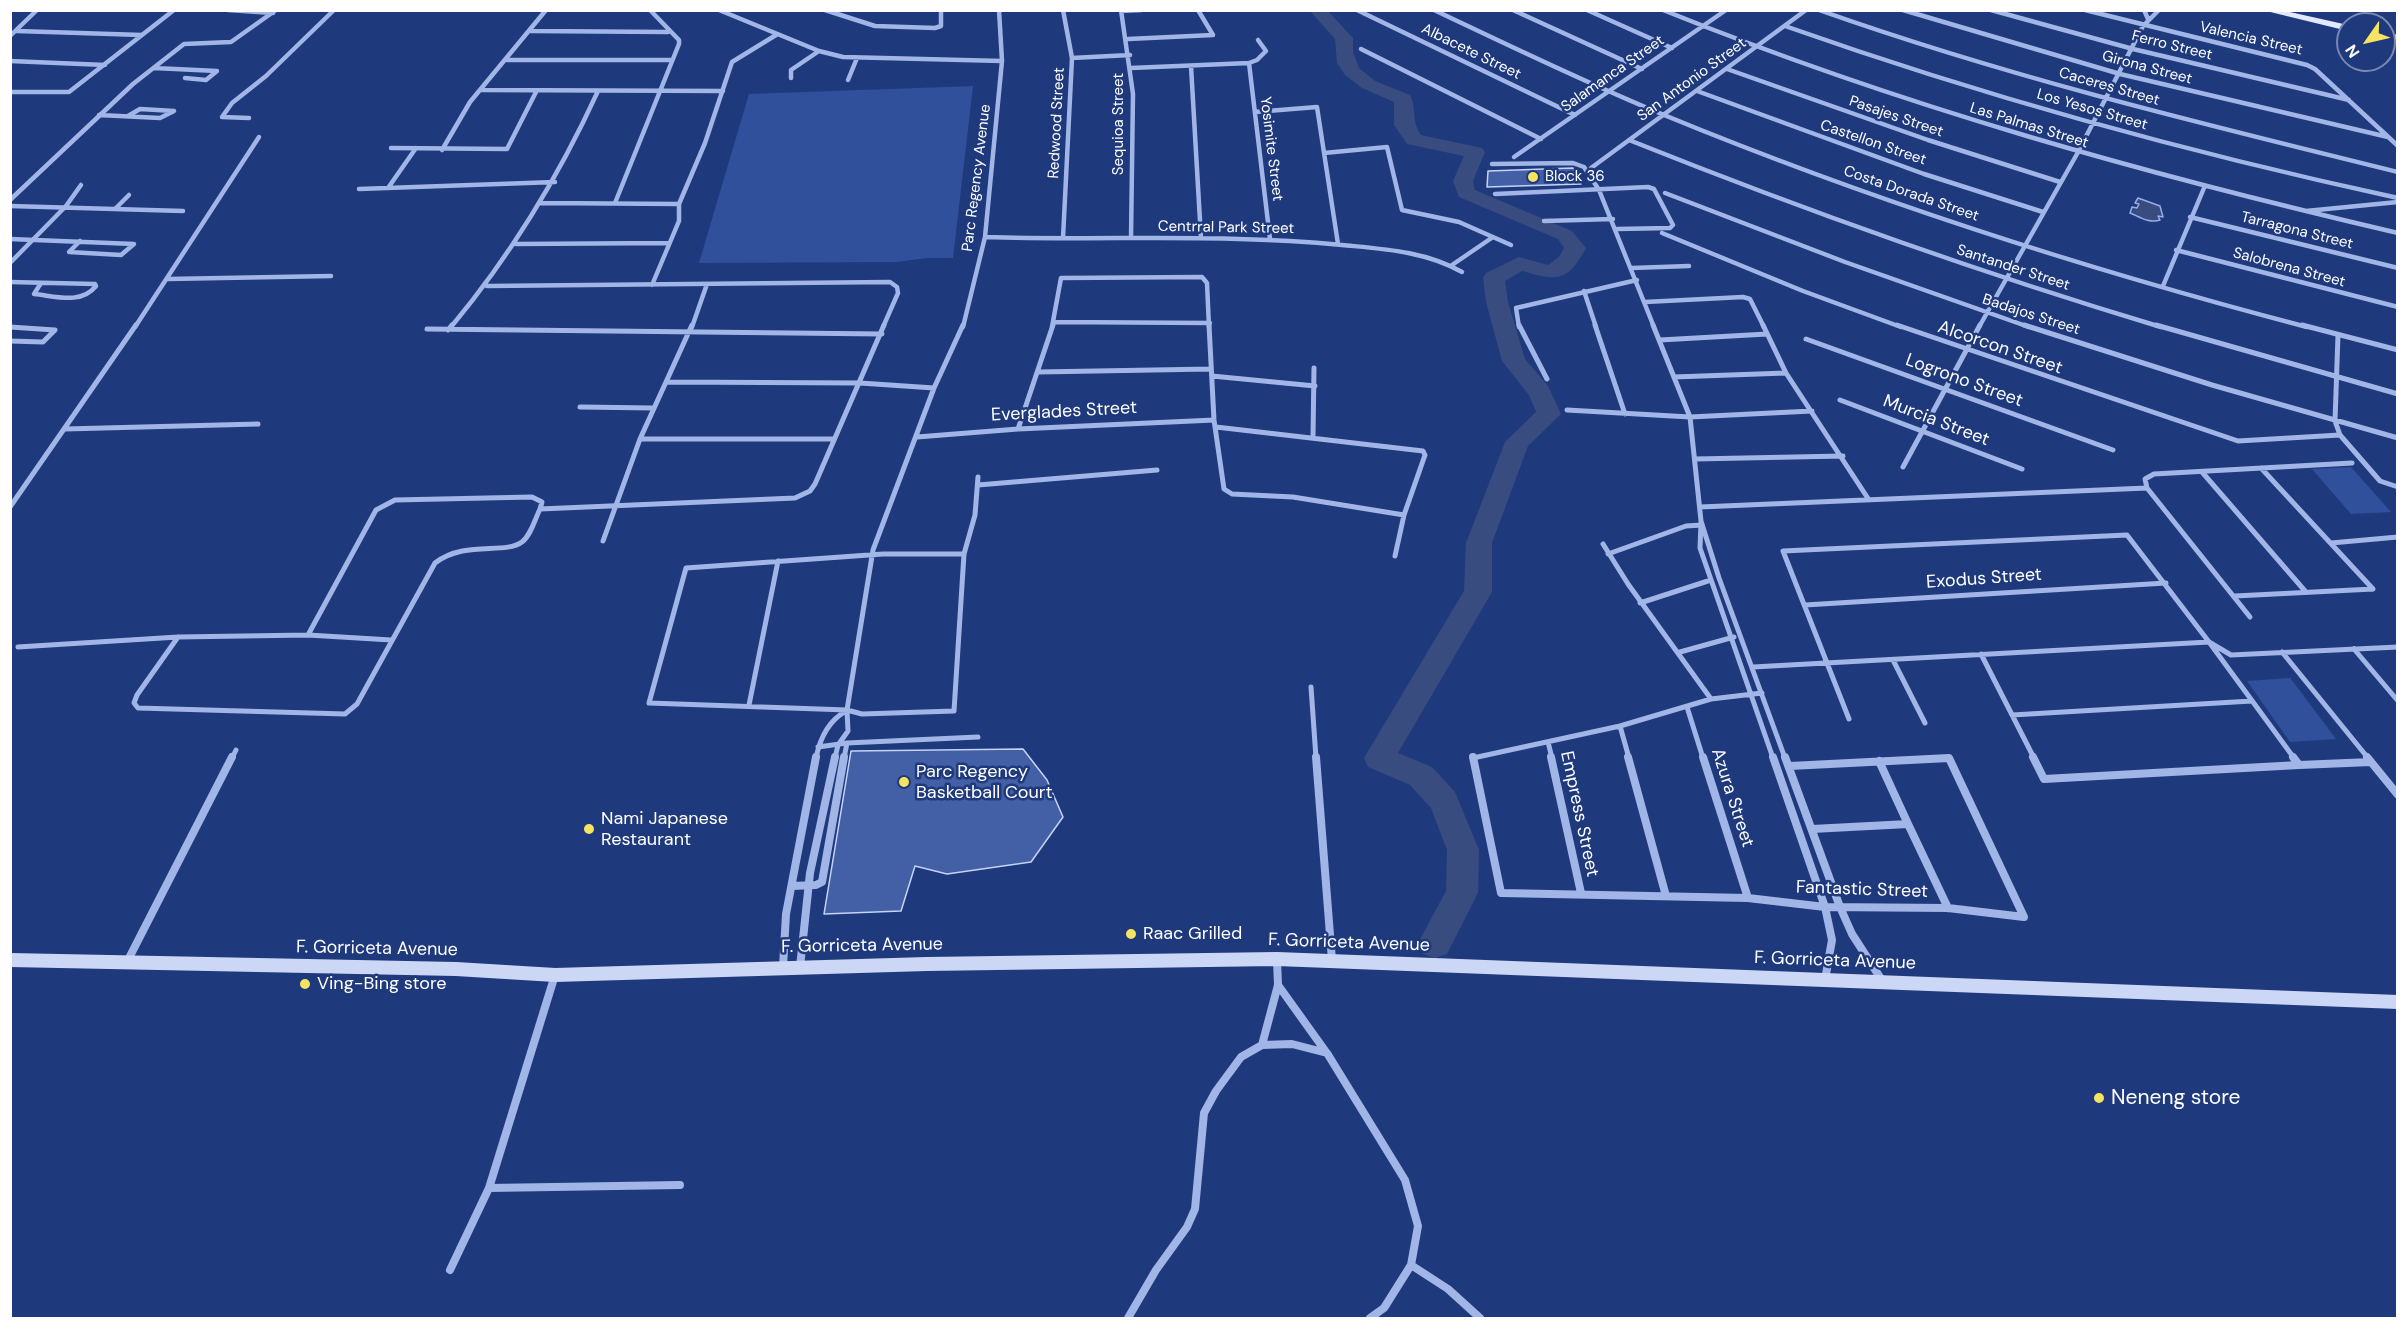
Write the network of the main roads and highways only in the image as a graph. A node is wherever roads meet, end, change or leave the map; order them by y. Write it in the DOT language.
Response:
graph roads {
  1 [pos="2266,10"];
  2 [pos="2336,25"];
  3 [pos="10,960"];
  4 [pos="2397,1002"];
  1 -- 2 [label="main road"];
  3 -- 4 [label="main road, F. Gorriceta Avenue"];
}
